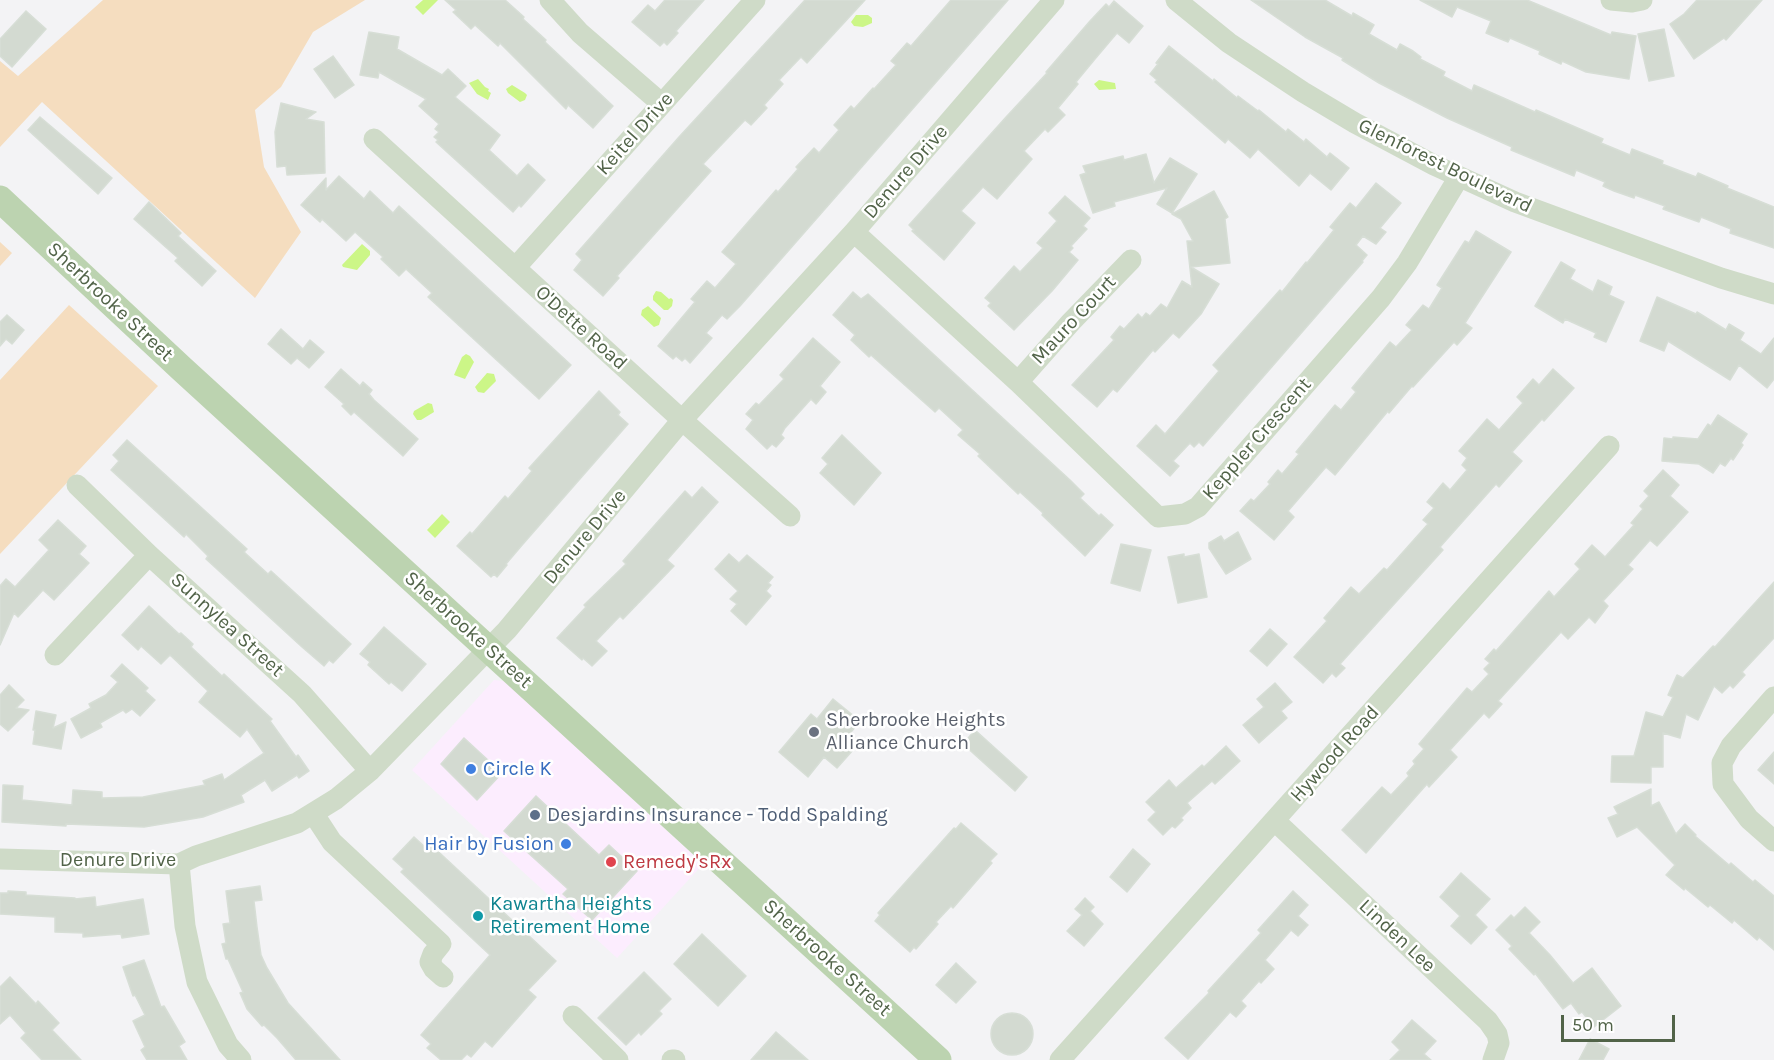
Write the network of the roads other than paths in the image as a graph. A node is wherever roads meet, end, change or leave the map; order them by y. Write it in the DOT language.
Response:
graph roads {
  1 [pos="550,0"];
  2 [pos="755,0"];
  3 [pos="1054,0"];
  4 [pos="1176,0"];
  5 [pos="1611,0"];
  6 [pos="1642,0"];
  7 [pos="662,104"];
  8 [pos="374,139"];
  9 [pos="1459,177"];
  10 [pos="0,199"];
  11 [pos="854,232"];
  12 [pos="1131,260"];
  13 [pos="515,268"];
  14 [pos="1774,294"];
  15 [pos="1018,382"];
  16 [pos="682,420"];
  17 [pos="1609,446"];
  18 [pos="77,485"];
  19 [pos="790,516"];
  20 [pos="149,555"];
  21 [pos="488,649"];
  22 [pos="56,655"];
  23 [pos="1774,697"];
  24 [pos="370,771"];
  25 [pos="313,813"];
  26 [pos="1275,821"];
  27 [pos="1774,841"];
  28 [pos="0,859"];
  29 [pos="179,864"];
  30 [pos="443,977"];
  31 [pos="573,1016"];
  32 [pos="241,1060"];
  33 [pos="618,1060"];
  34 [pos="938,1060"];
  35 [pos="1060,1060"];
  36 [pos="1492,1060"];
  1 -- 7 [label="street"];
  2 -- 7 [label="street, Keitel Drive"];
  3 -- 11 [label="street, Denure Drive"];
  4 -- 9 [label="street, Glenforest Boulevard"];
  5 -- 6 [label="street"];
  7 -- 13 [label="street, Keitel Drive"];
  8 -- 13 [label="street, O'Dette Road"];
  9 -- 14 [label="street, Glenforest Boulevard"];
  9 -- 15 [label="street, Keppler Crescent"];
  10 -- 21 [label="main road, Sherbrooke Street"];
  11 -- 15 [label="street, Keppler Crescent"];
  11 -- 16 [label="street, Denure Drive"];
  12 -- 15 [label="street, Mauro Court"];
  13 -- 16 [label="street, O'Dette Road"];
  16 -- 19 [label="street, O'Dette Road"];
  16 -- 21 [label="street, Denure Drive"];
  17 -- 26 [label="street, Hywood Road"];
  18 -- 20 [label="street, Sunnylea Street"];
  20 -- 22 [label="street"];
  20 -- 24 [label="street, Sunnylea Street"];
  21 -- 24 [label="street, Denure Drive"];
  21 -- 34 [label="main road, Sherbrooke Street"];
  23 -- 27 [label="street"];
  24 -- 25 [label="street, Denure Drive"];
  25 -- 29 [label="street, Denure Drive"];
  25 -- 30 [label="street"];
  26 -- 35 [label="street, Hywood Road"];
  26 -- 36 [label="street, Linden Lee"];
  28 -- 29 [label="street, Denure Drive"];
  29 -- 32 [label="street"];
  31 -- 33 [label="street"];
}
